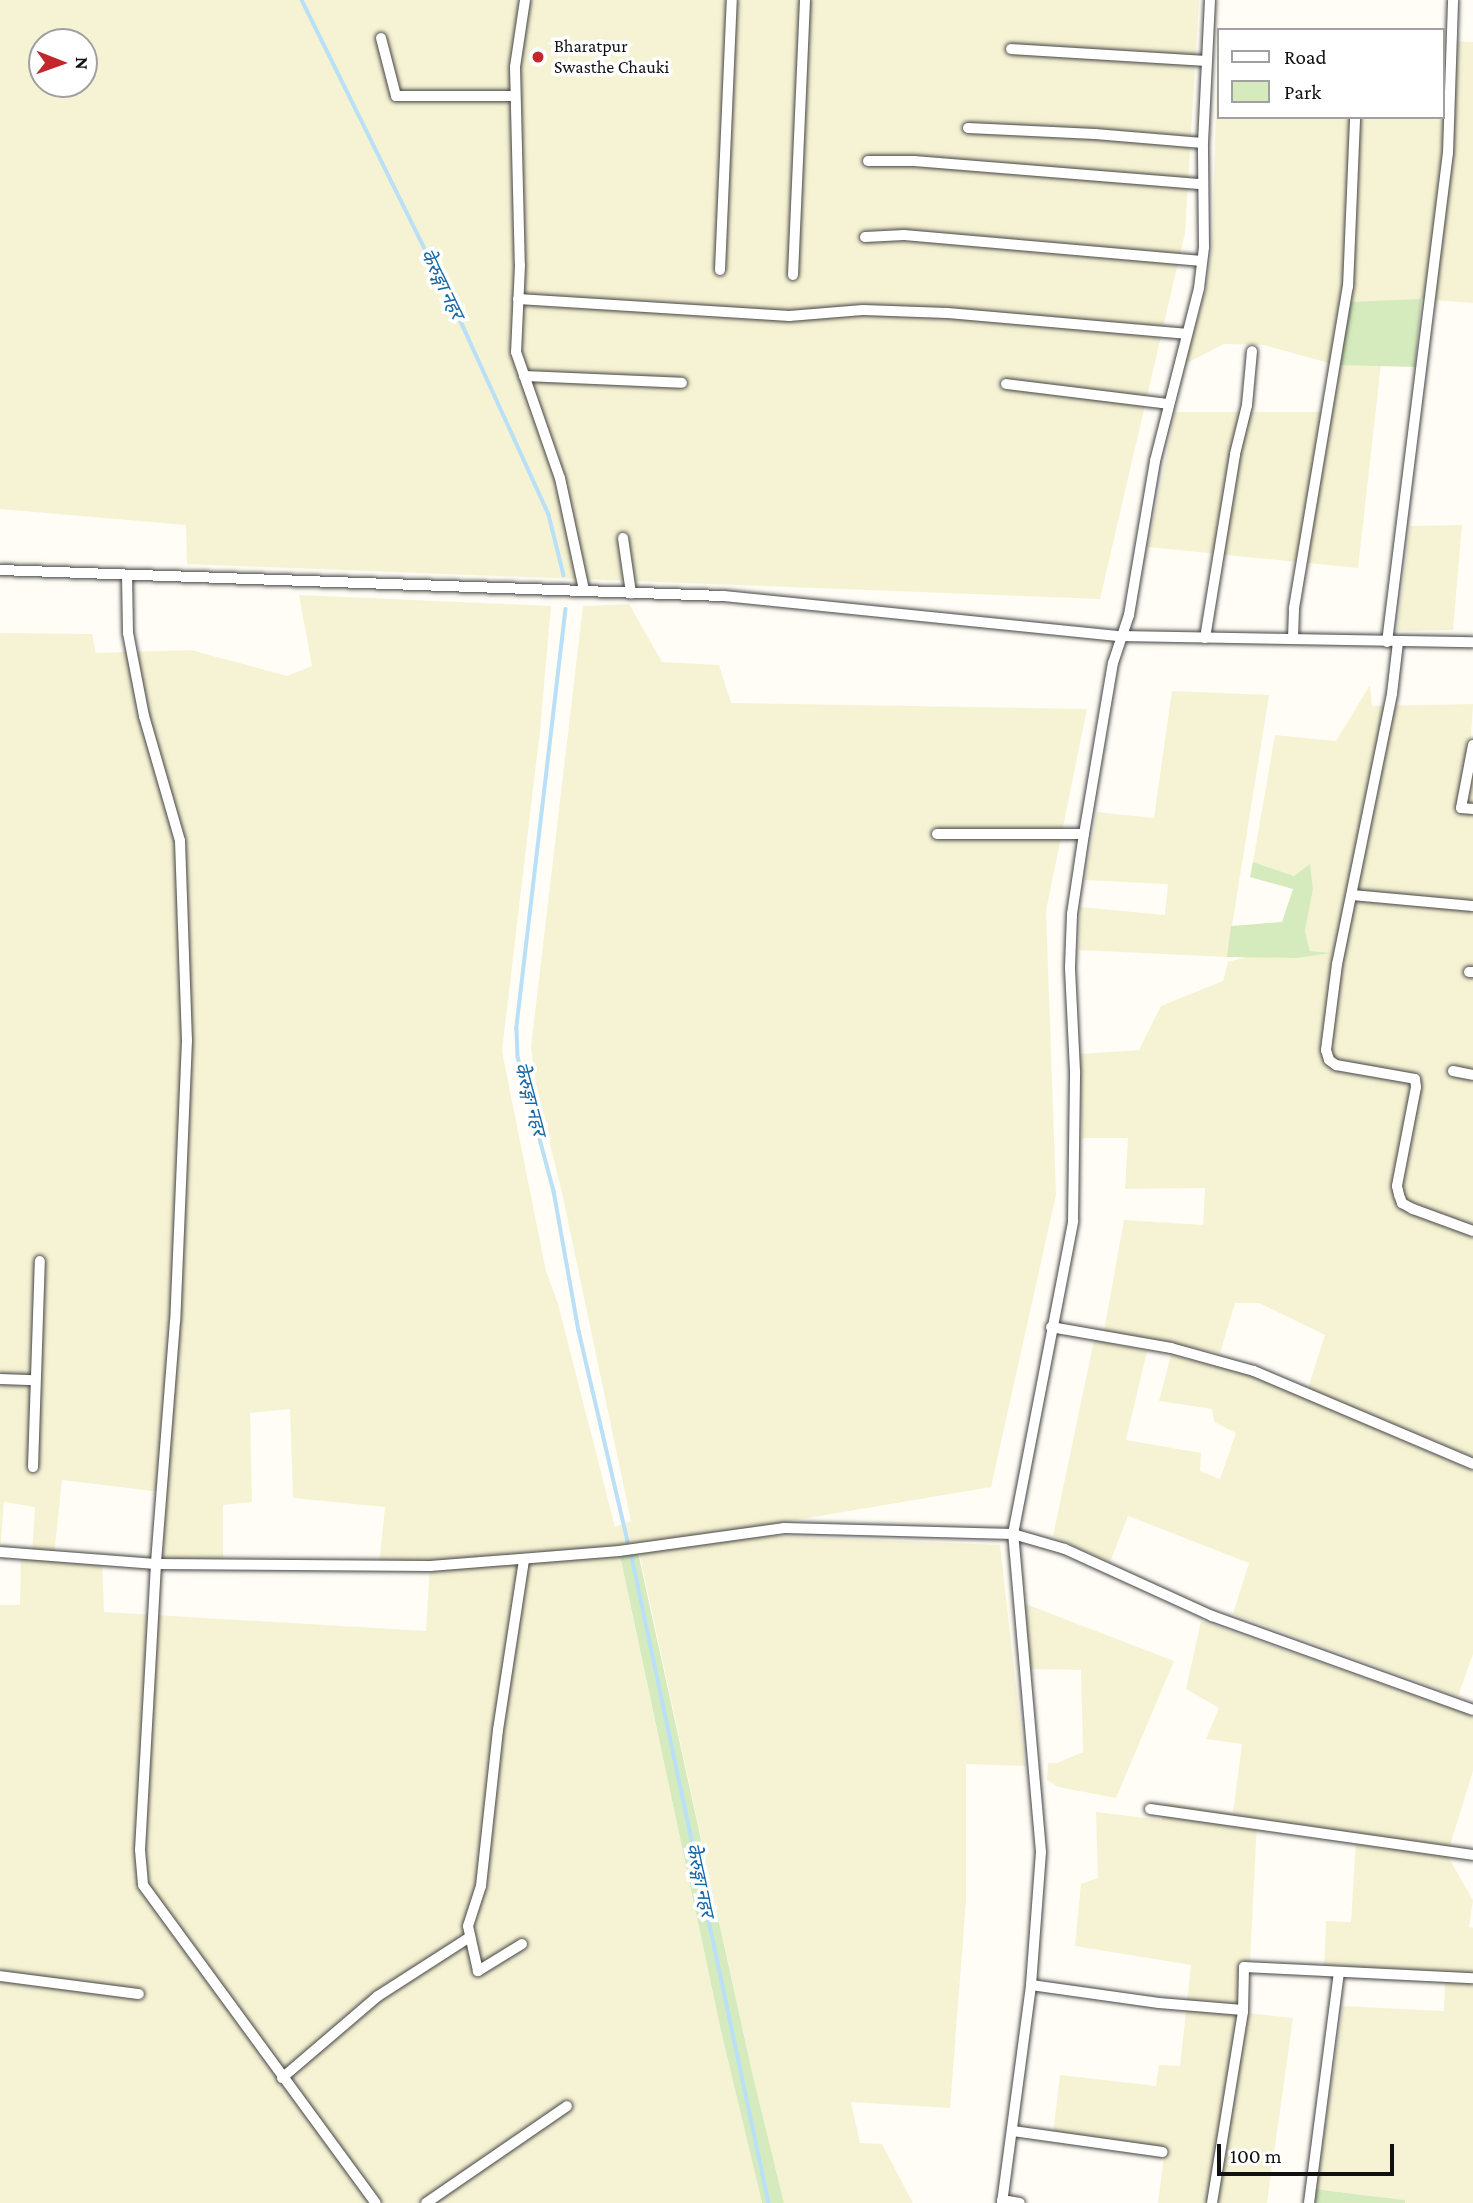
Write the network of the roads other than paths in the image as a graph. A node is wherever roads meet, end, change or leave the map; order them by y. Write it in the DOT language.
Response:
graph roads {
  1 [pos="525,0"];
  2 [pos="732,0"];
  3 [pos="805,0"];
  4 [pos="1210,0"];
  5 [pos="1453,0"];
  6 [pos="381,38"];
  7 [pos="1011,49"];
  8 [pos="1206,61"];
  9 [pos="514,96"];
  10 [pos="1355,119"];
  11 [pos="968,128"];
  12 [pos="1203,143"];
  13 [pos="868,161"];
  14 [pos="1202,184"];
  15 [pos="865,237"];
  16 [pos="1202,261"];
  17 [pos="720,270"];
  18 [pos="793,275"];
  19 [pos="519,299"];
  20 [pos="1186,334"];
  21 [pos="1252,351"];
  22 [pos="524,376"];
  23 [pos="682,383"];
  24 [pos="1006,384"];
  25 [pos="1168,404"];
  26 [pos="623,538"];
  27 [pos="0,570"];
  28 [pos="127,575"];
  29 [pos="584,590"];
  30 [pos="631,593"];
  31 [pos="1120,636"];
  32 [pos="1205,638"];
  33 [pos="1293,638"];
  34 [pos="1387,642"];
  35 [pos="1398,642"];
  36 [pos="1473,642"];
  37 [pos="1473,745"];
  38 [pos="1473,809"];
  39 [pos="937,834"];
  40 [pos="1084,834"];
  41 [pos="1352,895"];
  42 [pos="1473,906"];
  43 [pos="1452,1071"];
  44 [pos="1473,1075"];
  45 [pos="1473,1231"];
  46 [pos="40,1261"];
  47 [pos="1051,1326"];
  48 [pos="0,1378"];
  49 [pos="35,1380"];
  50 [pos="1473,1464"];
  51 [pos="33,1466"];
  52 [pos="1013,1534"];
  53 [pos="0,1552"];
  54 [pos="524,1560"];
  55 [pos="156,1564"];
  56 [pos="1473,1710"];
  57 [pos="1150,1809"];
  58 [pos="1473,1855"];
  59 [pos="470,1937"];
  60 [pos="522,1944"];
  61 [pos="1339,1972"];
  62 [pos="0,1976"];
  63 [pos="1473,1978"];
  64 [pos="1031,1985"];
  65 [pos="139,1994"];
  66 [pos="1243,2010"];
  67 [pos="282,2077"];
  68 [pos="566,2106"];
  69 [pos="1013,2132"];
  70 [pos="1163,2152"];
  71 [pos="1002,2202"];
  72 [pos="376,2203"];
  73 [pos="426,2203"];
  74 [pos="1020,2203"];
  75 [pos="1212,2203"];
  76 [pos="1309,2203"];
  1 -- 9 [label="street"];
  2 -- 17 [label="street"];
  3 -- 18 [label="street"];
  4 -- 8 [label="street"];
  5 -- 34 [label="street"];
  6 -- 9 [label="street"];
  7 -- 8 [label="street"];
  8 -- 12 [label="street"];
  9 -- 19 [label="street"];
  10 -- 33 [label="street"];
  11 -- 12 [label="street"];
  12 -- 14 [label="street"];
  13 -- 14 [label="street"];
  14 -- 16 [label="street"];
  15 -- 16 [label="street"];
  16 -- 20 [label="street"];
  19 -- 20 [label="street"];
  19 -- 22 [label="street"];
  20 -- 25 [label="street"];
  21 -- 32 [label="street"];
  22 -- 23 [label="street"];
  22 -- 29 [label="street"];
  24 -- 25 [label="street"];
  25 -- 31 [label="street"];
  26 -- 30 [label="street"];
  27 -- 28 [label="street"];
  28 -- 29 [label="street"];
  28 -- 55 [label="street"];
  29 -- 30 [label="street"];
  30 -- 31 [label="street"];
  31 -- 32 [label="street"];
  31 -- 40 [label="street"];
  32 -- 33 [label="street"];
  33 -- 34 [label="street"];
  34 -- 35 [label="street"];
  35 -- 36 [label="street"];
  35 -- 41 [label="street"];
  37 -- 38 [label="street"];
  39 -- 40 [label="street"];
  40 -- 47 [label="street"];
  41 -- 42 [label="street"];
  41 -- 45 [label="street"];
  43 -- 44 [label="street"];
  46 -- 49 [label="street"];
  47 -- 50 [label="street"];
  47 -- 52 [label="street"];
  48 -- 49 [label="street"];
  49 -- 51 [label="street"];
  52 -- 54 [label="street"];
  52 -- 56 [label="street"];
  52 -- 64 [label="street"];
  53 -- 55 [label="street"];
  54 -- 55 [label="street"];
  54 -- 59 [label="street"];
  55 -- 67 [label="street"];
  57 -- 58 [label="street"];
  59 -- 60 [label="street"];
  59 -- 67 [label="street"];
  61 -- 63 [label="street"];
  61 -- 66 [label="street"];
  61 -- 76 [label="street"];
  62 -- 65 [label="street"];
  64 -- 66 [label="street"];
  64 -- 69 [label="street"];
  66 -- 75 [label="street"];
  67 -- 72 [label="street"];
  68 -- 73 [label="street"];
  69 -- 70 [label="street"];
  69 -- 71 [label="street"];
  71 -- 74 [label="street"];
}
